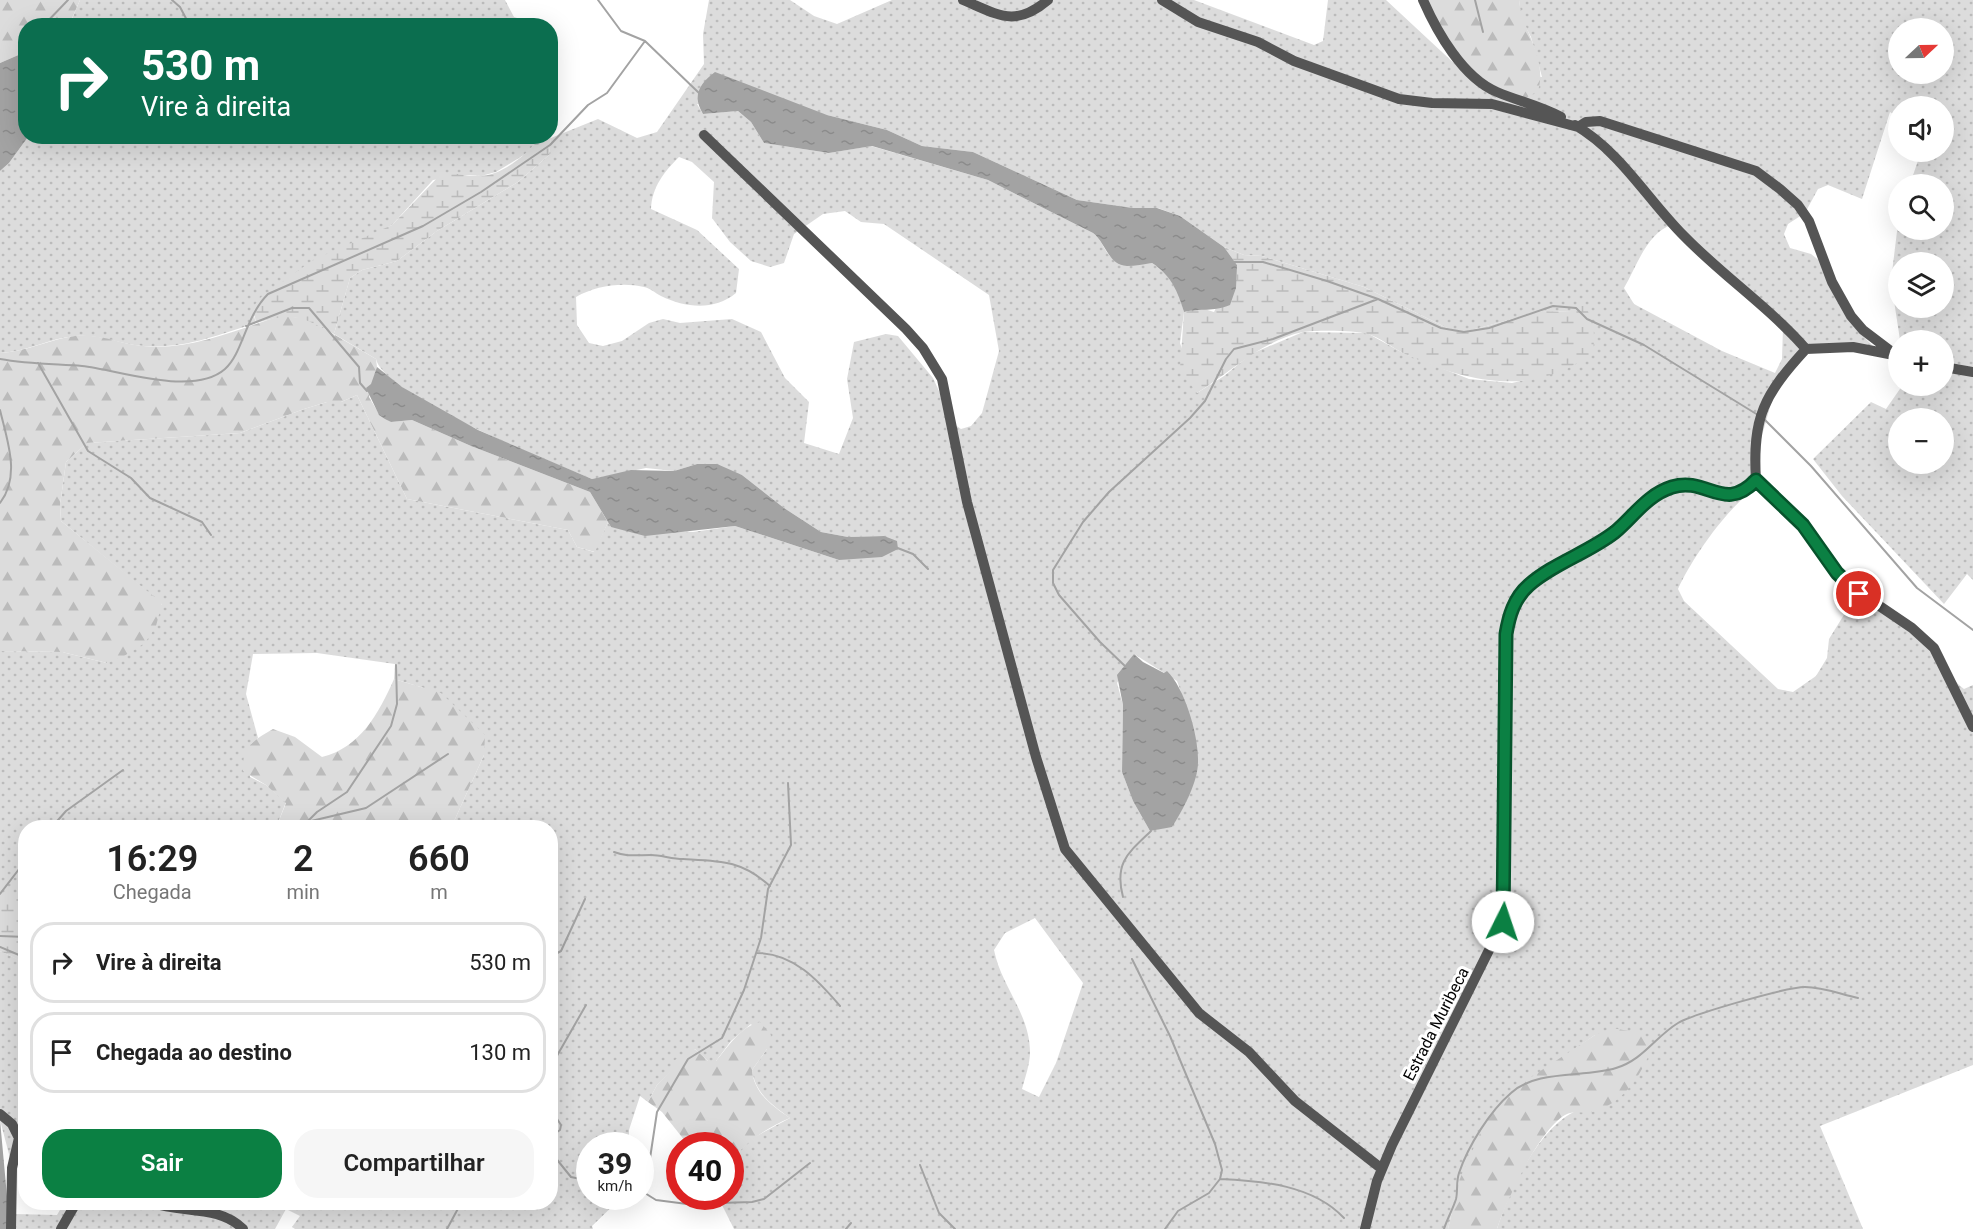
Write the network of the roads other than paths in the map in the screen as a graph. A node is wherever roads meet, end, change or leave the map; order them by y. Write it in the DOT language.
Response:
graph roads {
  1 [pos="963,0"];
  2 [pos="1048,0"];
  3 [pos="1162,0"];
  4 [pos="1423,0"];
  5 [pos="1578,127"];
  6 [pos="704,135"];
  7 [pos="1806,349"];
  8 [pos="1888,349"];
  9 [pos="1888,354"];
  10 [pos="1954,369"];
  11 [pos="1973,372"];
  12 [pos="1756,480"];
  13 [pos="1973,727"];
  14 [pos="0,1114"];
  15 [pos="1382,1169"];
  16 [pos="72,1210"];
  17 [pos="188,1210"];
  18 [pos="11,1229"];
  19 [pos="61,1229"];
  20 [pos="243,1229"];
  21 [pos="1365,1229"];
  1 -- 2 [label="street"];
  3 -- 5 [label="street"];
  4 -- 5 [label="street"];
  5 -- 7 [label="street"];
  5 -- 8 [label="street"];
  6 -- 15 [label="street"];
  7 -- 9 [label="street"];
  7 -- 12 [label="street"];
  10 -- 11 [label="street"];
  12 -- 13 [label="street"];
  12 -- 15 [label="street, Estrada Muribeca"];
  14 -- 18 [label="street"];
  15 -- 21 [label="street, Estrada Muribeca"];
  16 -- 19 [label="street"];
  17 -- 20 [label="street"];
}
